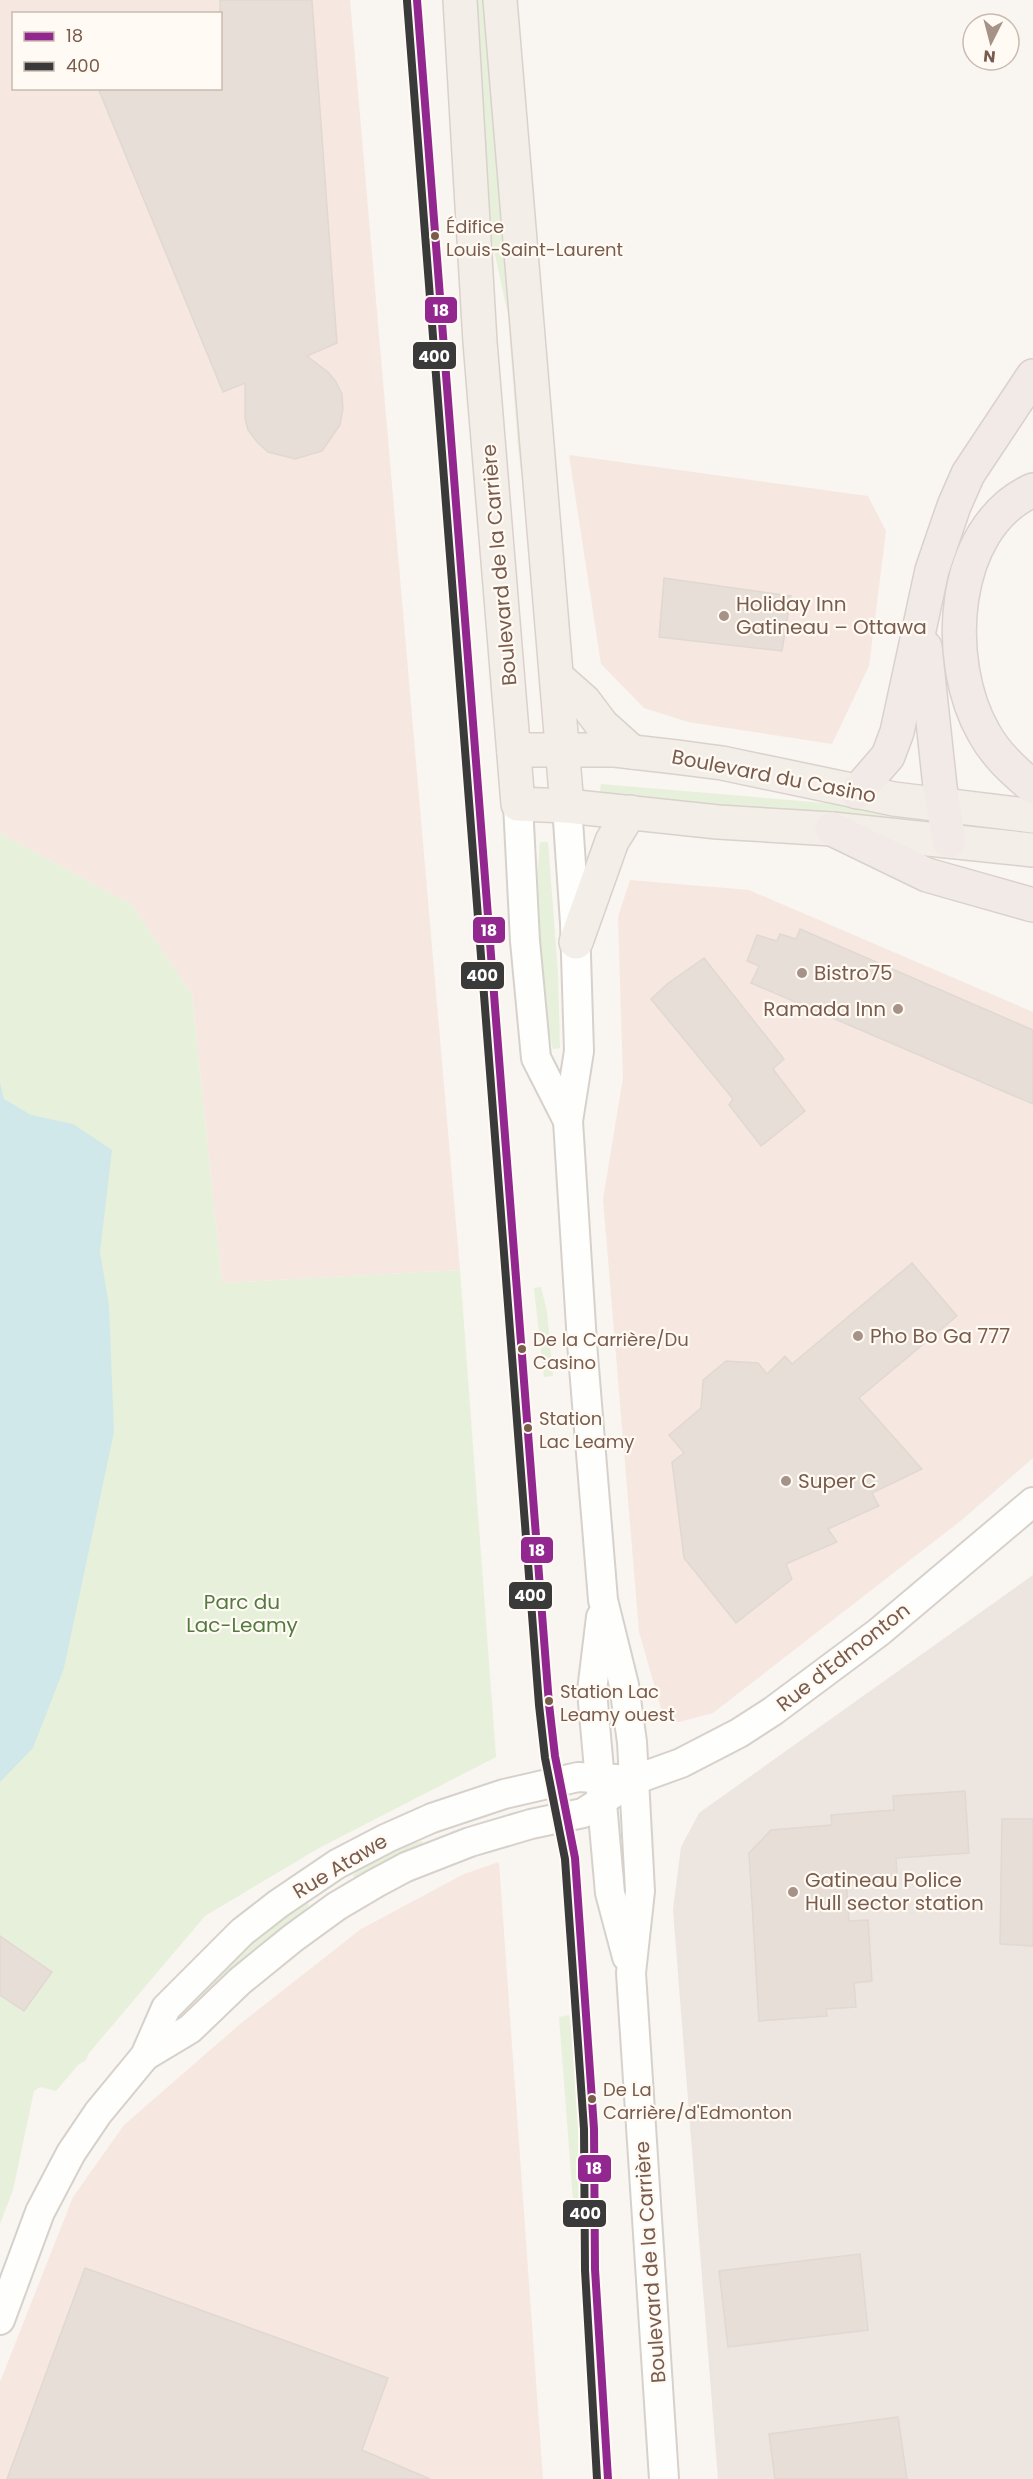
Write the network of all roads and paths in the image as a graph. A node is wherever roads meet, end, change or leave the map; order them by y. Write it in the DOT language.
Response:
graph roads {
  1 [pos="460,0"];
  2 [pos="500,0"];
  3 [pos="1033,376"];
  4 [pos="1033,490"];
  5 [pos="923,618"];
  6 [pos="558,678"];
  7 [pos="514,750"];
  8 [pos="563,750"];
  9 [pos="632,752"];
  10 [pos="1033,788"];
  11 [pos="857,792"];
  12 [pos="518,804"];
  13 [pos="567,806"];
  14 [pos="943,806"];
  15 [pos="630,812"];
  16 [pos="1033,816"];
  17 [pos="832,829"];
  18 [pos="949,841"];
  19 [pos="1033,849"];
  20 [pos="1033,905"];
  21 [pos="576,942"];
  22 [pos="568,1121"];
  23 [pos="1033,1502"];
  24 [pos="603,1600"];
  25 [pos="634,1780"];
  26 [pos="601,1789"];
  27 [pos="631,1974"];
  28 [pos="0,2320"];
  29 [pos="664,2479"];
  1 -- 7 [label="main road, Boulevard de la Carrière"];
  2 -- 6 [label="main road, Boulevard de la Carrière"];
  3 -- 5 [label="highway"];
  4 -- 10 [label="highway"];
  5 -- 11 [label="highway"];
  5 -- 14 [label="highway"];
  6 -- 8 [label="main road, Boulevard de la Carrière"];
  6 -- 9 [label="main road"];
  7 -- 8 [label="main road, Boulevard du Casino"];
  7 -- 12 [label="main road, Boulevard de la Carrière"];
  8 -- 9 [label="main road, Boulevard du Casino"];
  8 -- 13 [label="main road, Boulevard de la Carrière"];
  9 -- 11 [label="main road, Boulevard du Casino"];
  11 -- 14 [label="main road, Boulevard du Casino"];
  12 -- 13 [label="main road, Boulevard du Casino"];
  12 -- 22 [label="street, Boulevard de la Carrière"];
  13 -- 15 [label="main road, Boulevard du Casino"];
  13 -- 21 [label="street, Boulevard de la Carrière"];
  14 -- 16 [label="main road, Boulevard du Casino"];
  14 -- 18 [label="highway"];
  15 -- 17 [label="main road, Boulevard du Casino"];
  15 -- 21 [label="main road"];
  17 -- 18 [label="main road, Boulevard du Casino"];
  17 -- 20 [label="highway"];
  18 -- 19 [label="main road, Boulevard du Casino"];
  21 -- 22 [label="street, Boulevard de la Carrière"];
  22 -- 24 [label="street, Boulevard de la Carrière"];
  23 -- 25 [label="street, Rue d'Edmonton"];
  24 -- 25 [label="street, Boulevard de la Carrière"];
  24 -- 26 [label="street, Boulevard de la Carrière"];
  25 -- 26 [label="street"];
  25 -- 27 [label="street, Boulevard de la Carrière"];
  26 -- 27 [label="street, Boulevard de la Carrière"];
  26 -- 28 [label="street, Rue Atawe"];
  27 -- 29 [label="street, Boulevard de la Carrière"];
}
